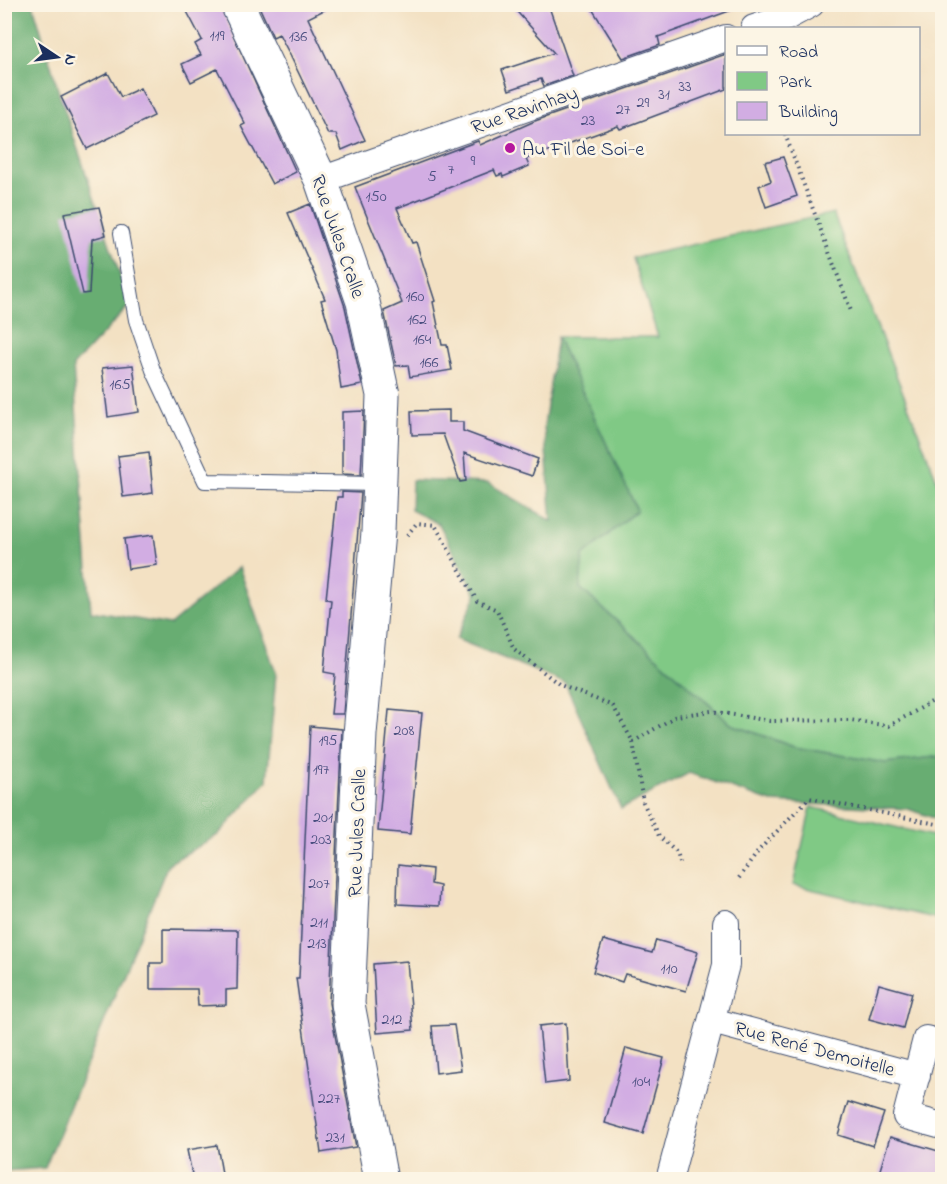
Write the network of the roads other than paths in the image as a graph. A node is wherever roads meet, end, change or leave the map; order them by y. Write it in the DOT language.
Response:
graph roads {
  1 [pos="237,4"];
  2 [pos="810,4"];
  3 [pos="757,27"];
  4 [pos="725,38"];
  5 [pos="321,180"];
  6 [pos="121,232"];
  7 [pos="380,484"];
  8 [pos="726,923"];
  9 [pos="712,1021"];
  10 [pos="942,1043"];
  11 [pos="917,1076"];
  12 [pos="942,1126"];
  13 [pos="381,1179"];
  14 [pos="669,1179"];
  1 -- 5 [label="street, Rue Jules Cralle"];
  2 -- 3 [label="street"];
  4 -- 5 [label="street, Rue Ravinhay"];
  5 -- 7 [label="street, Rue Jules Cralle"];
  6 -- 7 [label="lane"];
  7 -- 13 [label="street, Rue Jules Cralle"];
  8 -- 9 [label="street, Rue René Demoitelle"];
  9 -- 11 [label="street, Rue René Demoitelle"];
  9 -- 14 [label="street, Rue René Demoitelle"];
  10 -- 11 [label="street, Rue René Demoitelle"];
  11 -- 12 [label="street, Rue René Demoitelle"];
}
